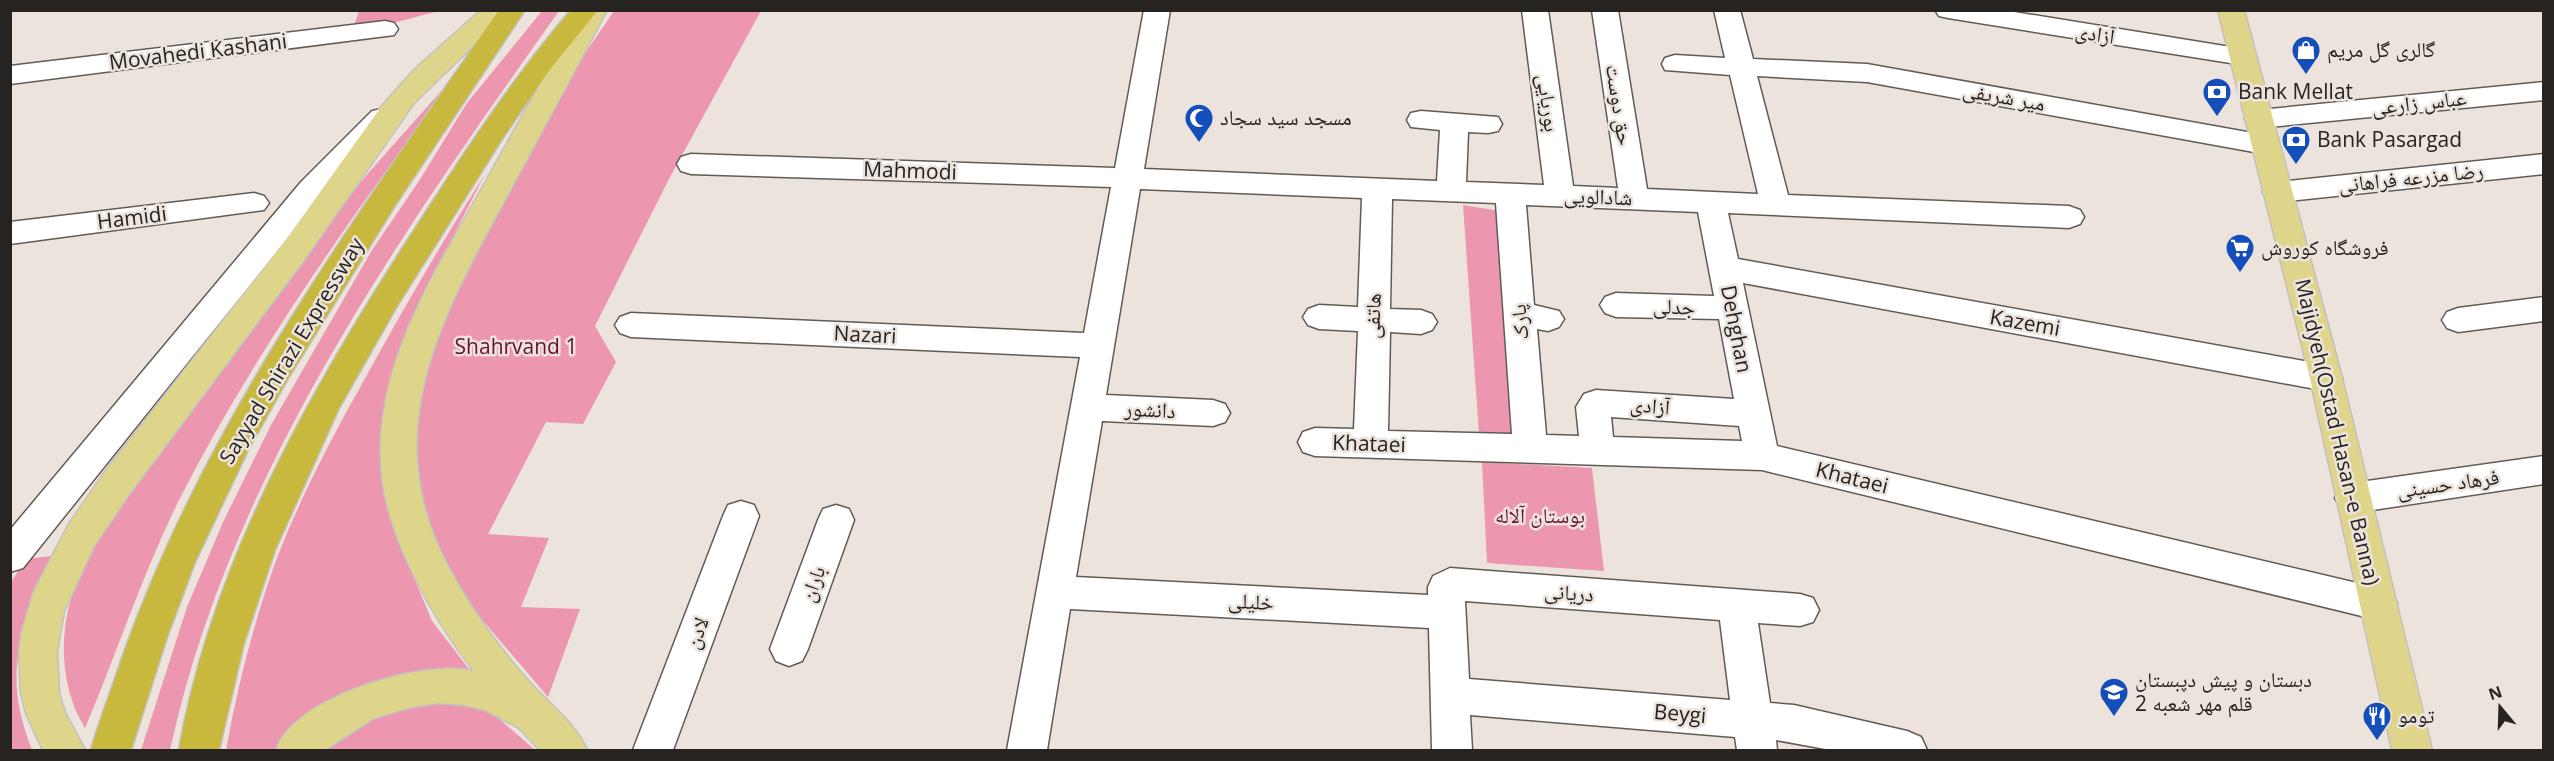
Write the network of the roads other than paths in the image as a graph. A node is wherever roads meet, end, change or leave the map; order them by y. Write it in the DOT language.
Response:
graph roads {
  1 [pos="497,10"];
  2 [pos="512,10"];
  3 [pos="585,10"];
  4 [pos="594,10"];
  5 [pos="1157,10"];
  6 [pos="1535,10"];
  7 [pos="1605,10"];
  8 [pos="1727,10"];
  9 [pos="1948,10"];
  10 [pos="2231,10"];
  11 [pos="385,29"];
  12 [pos="2243,57"];
  13 [pos="1675,64"];
  14 [pos="1740,66"];
  15 [pos="10,75"];
  16 [pos="2544,91"];
  17 [pos="405,96"];
  18 [pos="1421,120"];
  19 [pos="1454,122"];
  20 [pos="1488,124"];
  21 [pos="2262,131"];
  22 [pos="691,164"];
  23 [pos="2544,164"];
  24 [pos="1128,178"];
  25 [pos="1377,188"];
  26 [pos="1451,191"];
  27 [pos="2278,192"];
  28 [pos="1510,194"];
  29 [pos="1560,196"];
  30 [pos="1634,199"];
  31 [pos="1711,202"];
  32 [pos="254,203"];
  33 [pos="1774,204"];
  34 [pos="2069,216"];
  35 [pos="10,233"];
  36 [pos="1724,268"];
  37 [pos="1616,305"];
  38 [pos="1732,308"];
  39 [pos="2532,311"];
  40 [pos="1319,317"];
  41 [pos="1372,320"];
  42 [pos="2458,320"];
  43 [pos="1421,322"];
  44 [pos="631,325"];
  45 [pos="2544,336"];
  46 [pos="1098,346"];
  47 [pos="2326,378"];
  48 [pos="1088,407"];
  49 [pos="1213,413"];
  50 [pos="1753,414"];
  51 [pos="1315,442"];
  52 [pos="1371,443"];
  53 [pos="1530,450"];
  54 [pos="1596,450"];
  55 [pos="1762,456"];
  56 [pos="2544,470"];
  57 [pos="2353,498"];
  58 [pos="741,516"];
  59 [pos="836,520"];
  60 [pos="17,541"];
  61 [pos="1055,592"];
  62 [pos="2378,604"];
  63 [pos="1737,606"];
  64 [pos="1800,610"];
  65 [pos="1447,612"];
  66 [pos="789,649"];
  67 [pos="1450,695"];
  68 [pos="531,717"];
  69 [pos="1755,735"];
  70 [pos="64,750"];
  71 [pos="111,750"];
  72 [pos="199,750"];
  73 [pos="296,750"];
  74 [pos="567,750"];
  75 [pos="652,750"];
  76 [pos="1027,750"];
  77 [pos="1452,750"];
  78 [pos="1907,750"];
  79 [pos="2412,750"];
  1 -- 17 [label="main road"];
  2 -- 71 [label="highway, Sayyad Shirazi Expressway"];
  3 -- 72 [label="highway"];
  4 -- 68 [label="main road"];
  5 -- 24 [label="street"];
  6 -- 29 [label="street, بوریایی"];
  7 -- 30 [label="street, حق دوست"];
  8 -- 14 [label="street"];
  9 -- 12 [label="street, آزادی"];
  10 -- 12 [label="main road, Majidyeh(Ostad Hasan-e Banna)"];
  11 -- 15 [label="street, Movahedi Kashani"];
  12 -- 21 [label="main road, Majidyeh(Ostad Hasan-e Banna)"];
  13 -- 14 [label="street, میر شریفی"];
  14 -- 21 [label="street, میر شریفی"];
  14 -- 33 [label="street"];
  16 -- 21 [label="street, عباس زارعی"];
  17 -- 60 [label="street"];
  17 -- 70 [label="main road"];
  18 -- 19 [label="street"];
  19 -- 20 [label="street"];
  19 -- 26 [label="street"];
  21 -- 27 [label="main road, Majidyeh(Ostad Hasan-e Banna)"];
  22 -- 24 [label="street, Mahmodi"];
  23 -- 27 [label="street, رضا مزرعه فراهانی"];
  24 -- 25 [label="street, شادالویی"];
  24 -- 46 [label="street"];
  25 -- 26 [label="street, شادالویی"];
  25 -- 41 [label="street, هاتفی"];
  26 -- 28 [label="street, شادالویی"];
  27 -- 47 [label="main road, Majidyeh(Ostad Hasan-e Banna)"];
  28 -- 29 [label="street, شادالویی"];
  28 -- 53 [label="street, پارک"];
  29 -- 30 [label="street, شادالویی"];
  30 -- 31 [label="street, شادالویی"];
  31 -- 33 [label="street, شادالویی"];
  31 -- 36 [label="street, Dehghan"];
  32 -- 35 [label="street, Hamidi"];
  33 -- 34 [label="street, شادالویی"];
  36 -- 38 [label="street, Dehghan"];
  36 -- 47 [label="street, Kazemi"];
  37 -- 38 [label="street, جدلی"];
  38 -- 50 [label="street, Dehghan"];
  39 -- 42 [label="street"];
  39 -- 45 [label="street"];
  40 -- 41 [label="street"];
  41 -- 43 [label="street"];
  41 -- 52 [label="street, هاتفی"];
  44 -- 46 [label="street, Nazari"];
  46 -- 48 [label="street"];
  47 -- 57 [label="main road, Majidyeh(Ostad Hasan-e Banna)"];
  48 -- 49 [label="street, دانشور"];
  48 -- 61 [label="street"];
  50 -- 54 [label="street, آزادی"];
  50 -- 55 [label="street, Dehghan"];
  51 -- 52 [label="street, Khataei"];
  52 -- 53 [label="street, Khataei"];
  53 -- 54 [label="street, Khataei"];
  54 -- 55 [label="street, Khataei"];
  55 -- 62 [label="street, Khataei"];
  56 -- 57 [label="street, فرهاد حسینی"];
  57 -- 62 [label="main road, Majidyeh(Ostad Hasan-e Banna)"];
  58 -- 75 [label="street, لادن"];
  59 -- 66 [label="street, باران"];
  61 -- 65 [label="street, خلیلی"];
  61 -- 76 [label="street"];
  62 -- 79 [label="main road, Majidyeh(Ostad Hasan-e Banna)"];
  63 -- 64 [label="street, دریانی"];
  63 -- 65 [label="street, دریانی"];
  63 -- 69 [label="street"];
  65 -- 67 [label="street, دریانی"];
  67 -- 69 [label="street, Beygi"];
  67 -- 77 [label="street, دریانی"];
  68 -- 73 [label="main road"];
  68 -- 74 [label="main road"];
  69 -- 78 [label="street, Beygi"];
}
